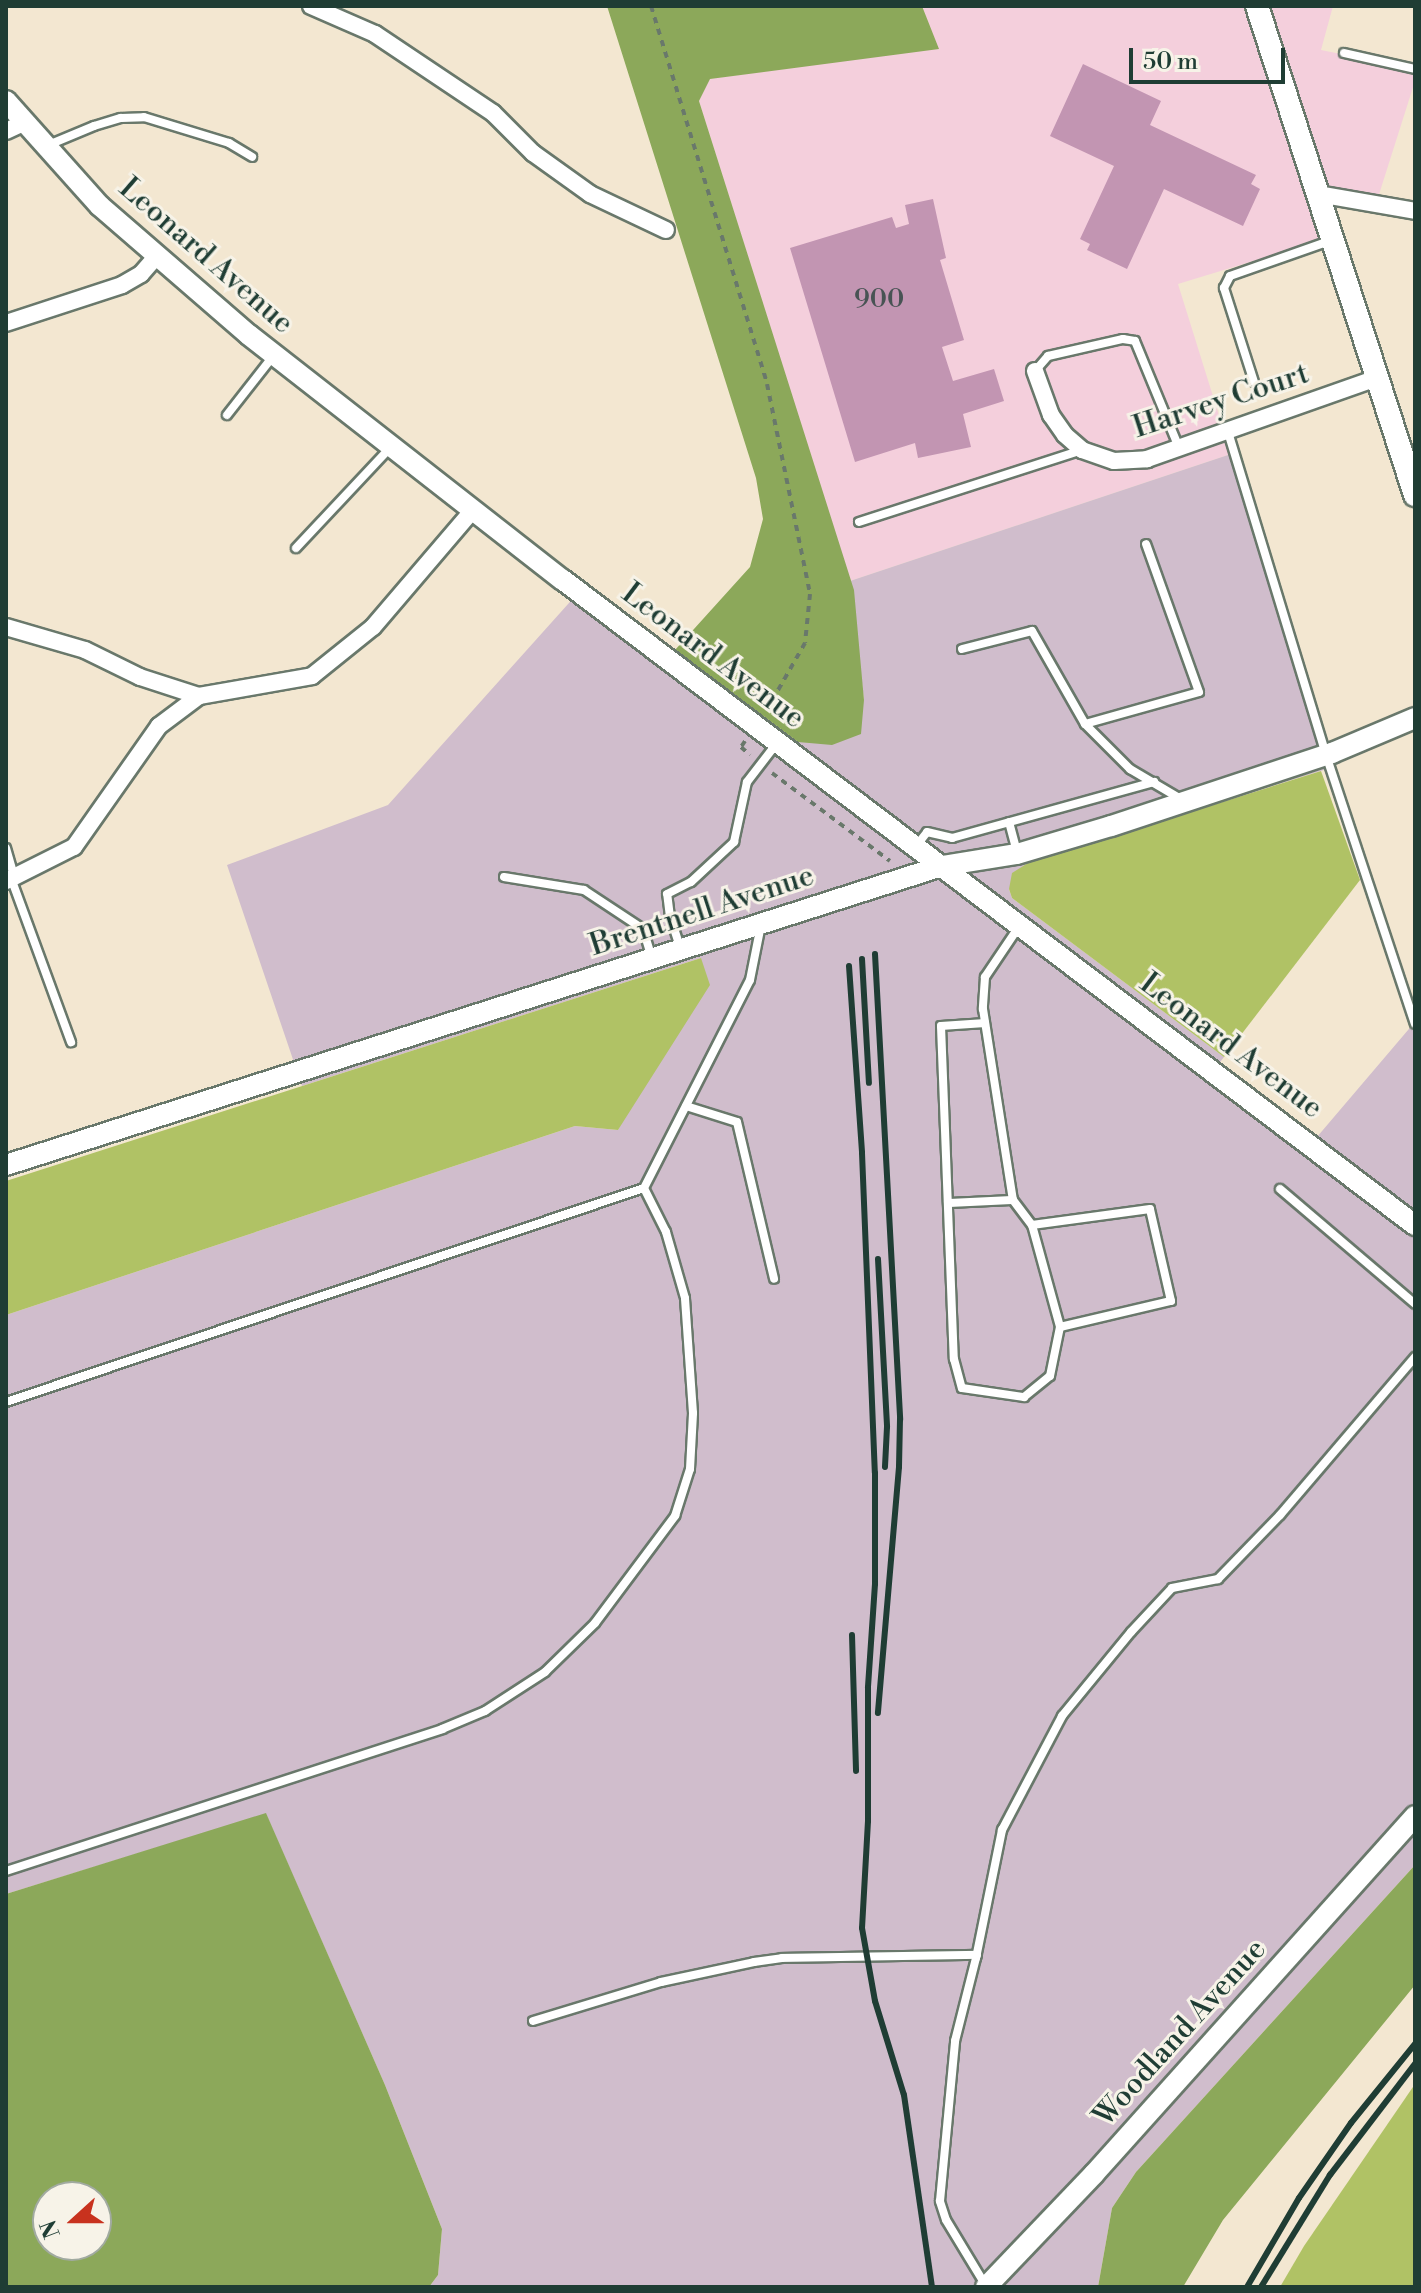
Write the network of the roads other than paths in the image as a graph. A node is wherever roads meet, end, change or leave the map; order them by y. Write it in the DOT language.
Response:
graph roads {
  1 [pos="311,6"];
  2 [pos="1257,6"];
  3 [pos="1344,53"];
  4 [pos="1415,69"];
  5 [pos="6,101"];
  6 [pos="14,127"];
  7 [pos="45,147"];
  8 [pos="252,157"];
  9 [pos="1318,194"];
  10 [pos="1415,211"];
  11 [pos="666,230"];
  12 [pos="1332,240"];
  13 [pos="156,257"];
  14 [pos="6,323"];
  15 [pos="274,355"];
  16 [pos="1035,371"];
  17 [pos="1377,378"];
  18 [pos="1254,382"];
  19 [pos="227,415"];
  20 [pos="1228,432"];
  21 [pos="391,447"];
  22 [pos="1179,448"];
  23 [pos="1082,450"];
  24 [pos="1415,495"];
  25 [pos="473,510"];
  26 [pos="859,522"];
  27 [pos="1146,544"];
  28 [pos="296,548"];
  29 [pos="6,627"];
  30 [pos="962,649"];
  31 [pos="199,696"];
  32 [pos="1415,718"];
  33 [pos="1085,724"];
  34 [pos="777,742"];
  35 [pos="1326,755"];
  36 [pos="1154,782"];
  37 [pos="1185,801"];
  38 [pos="1009,822"];
  39 [pos="916,846"];
  40 [pos="6,848"];
  41 [pos="1017,854"];
  42 [pos="942,866"];
  43 [pos="504,877"];
  44 [pos="10,878"];
  45 [pos="761,924"];
  46 [pos="1021,925"];
  47 [pos="681,950"];
  48 [pos="652,959"];
  49 [pos="985,1023"];
  50 [pos="1415,1024"];
  51 [pos="71,1042"];
  52 [pos="686,1106"];
  53 [pos="6,1165"];
  54 [pos="644,1188"];
  55 [pos="1280,1189"];
  56 [pos="1013,1200"];
  57 [pos="948,1203"];
  58 [pos="1032,1225"];
  59 [pos="1415,1225"];
  60 [pos="774,1279"];
  61 [pos="1415,1304"];
  62 [pos="1060,1327"];
  63 [pos="1415,1357"];
  64 [pos="6,1402"];
  65 [pos="1415,1816"];
  66 [pos="6,1871"];
  67 [pos="977,1955"];
  68 [pos="533,2021"];
  69 [pos="986,2287"];
  1 -- 11 [label="street"];
  2 -- 9 [label="main road"];
  3 -- 4 [label="lane"];
  5 -- 6 [label="street, Leonard Avenue"];
  6 -- 7 [label="street, Leonard Avenue"];
  7 -- 8 [label="lane"];
  7 -- 13 [label="street, Leonard Avenue"];
  9 -- 10 [label="street"];
  9 -- 12 [label="main road"];
  12 -- 17 [label="main road"];
  12 -- 18 [label="lane"];
  13 -- 14 [label="street"];
  13 -- 15 [label="street, Leonard Avenue"];
  15 -- 19 [label="lane"];
  15 -- 21 [label="street, Leonard Avenue"];
  16 -- 22 [label="lane"];
  16 -- 23 [label="street"];
  17 -- 20 [label="street, Harvey Court"];
  17 -- 24 [label="main road"];
  20 -- 22 [label="street, Harvey Court"];
  20 -- 35 [label="lane"];
  21 -- 25 [label="street, Leonard Avenue"];
  21 -- 28 [label="lane"];
  22 -- 23 [label="street, Harvey Court"];
  23 -- 26 [label="lane"];
  25 -- 31 [label="street"];
  25 -- 34 [label="street, Leonard Avenue"];
  27 -- 33 [label="lane"];
  29 -- 31 [label="street"];
  30 -- 33 [label="lane"];
  31 -- 44 [label="street"];
  32 -- 35 [label="street, Brentnell Avenue"];
  33 -- 36 [label="lane"];
  34 -- 39 [label="street, Leonard Avenue"];
  34 -- 47 [label="lane"];
  35 -- 37 [label="street, Brentnell Avenue"];
  35 -- 50 [label="lane"];
  36 -- 37 [label="lane"];
  36 -- 38 [label="lane"];
  37 -- 41 [label="street, Brentnell Avenue"];
  38 -- 39 [label="lane"];
  38 -- 41 [label="lane"];
  39 -- 42 [label="street, Leonard Avenue"];
  40 -- 44 [label="lane"];
  41 -- 42 [label="street, Brentnell Avenue"];
  42 -- 45 [label="street, Brentnell Avenue"];
  42 -- 46 [label="street, Leonard Avenue"];
  43 -- 48 [label="lane"];
  44 -- 51 [label="lane"];
  45 -- 47 [label="street, Brentnell Avenue"];
  45 -- 52 [label="lane"];
  46 -- 49 [label="lane"];
  46 -- 59 [label="street, Leonard Avenue"];
  47 -- 48 [label="street, Brentnell Avenue"];
  48 -- 53 [label="street, Brentnell Avenue"];
  49 -- 56 [label="lane"];
  49 -- 57 [label="lane"];
  52 -- 54 [label="lane"];
  52 -- 60 [label="lane"];
  54 -- 64 [label="lane"];
  54 -- 66 [label="lane"];
  55 -- 61 [label="lane"];
  56 -- 57 [label="lane"];
  56 -- 58 [label="lane"];
  57 -- 62 [label="lane"];
  58 -- 62 [label="lane"];
  58 -- 62 [label="lane"];
  63 -- 67 [label="lane"];
  65 -- 69 [label="street, Woodland Avenue"];
  67 -- 68 [label="lane"];
  67 -- 69 [label="lane"];
}
